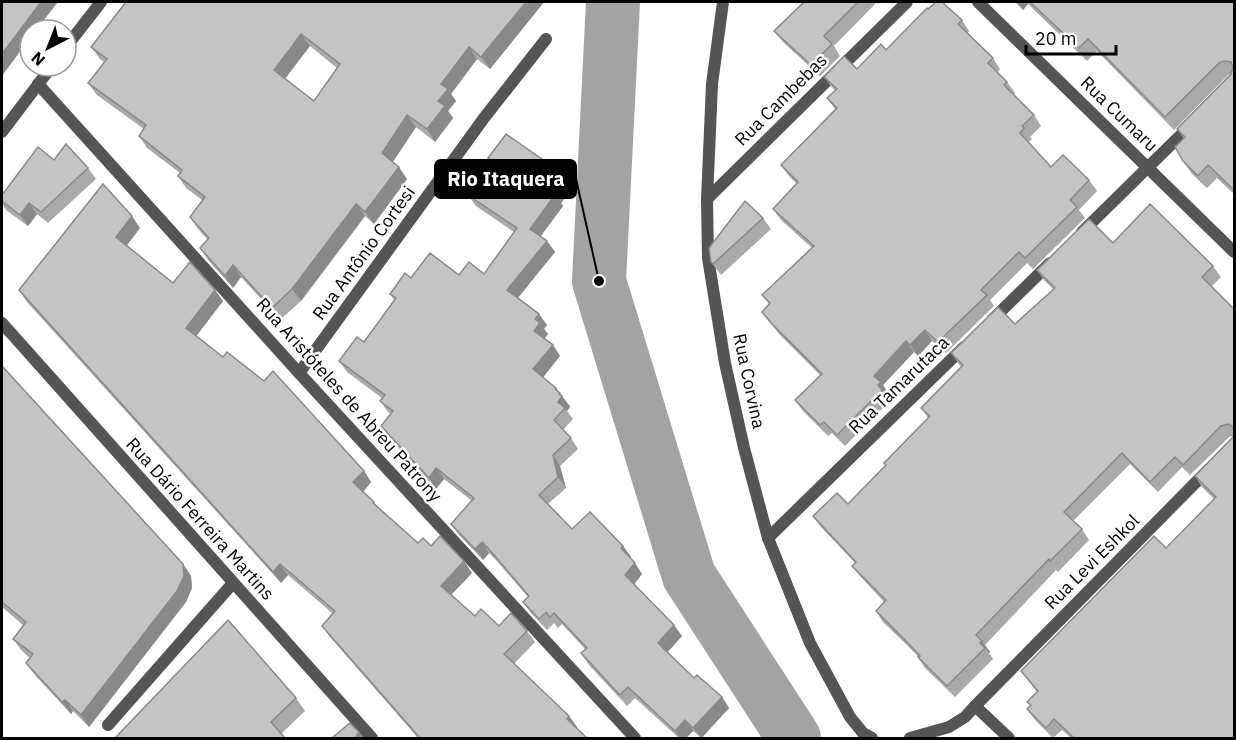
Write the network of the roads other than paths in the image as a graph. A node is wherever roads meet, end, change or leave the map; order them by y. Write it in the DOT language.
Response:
graph roads {
  1 [pos="101,2"];
  2 [pos="723,2"];
  3 [pos="907,2"];
  4 [pos="978,2"];
  5 [pos="78,32"];
  6 [pos="546,39"];
  7 [pos="43,78"];
  8 [pos="38,84"];
  9 [pos="1203,113"];
  10 [pos="2,132"];
  11 [pos="1149,167"];
  12 [pos="707,199"];
  13 [pos="1072,242"];
  14 [pos="1234,252"];
  15 [pos="1056,258"];
  16 [pos="2,323"];
  17 [pos="299,373"];
  18 [pos="1218,460"];
  19 [pos="768,538"];
  20 [pos="233,583"];
  21 [pos="975,706"];
  22 [pos="108,725"];
  23 [pos="372,738"];
  24 [pos="635,738"];
  25 [pos="872,738"];
  26 [pos="910,738"];
  27 [pos="1008,738"];
  1 -- 5 [label="street"];
  2 -- 12 [label="street, Rua Corvina"];
  3 -- 12 [label="street, Rua Cambebas"];
  4 -- 11 [label="street, Rua Cumaru"];
  6 -- 17 [label="street, Rua Antônio Cortesi"];
  7 -- 8 [label="street"];
  8 -- 10 [label="street"];
  8 -- 17 [label="street, Rua Aristóteles de Abreu Patrony"];
  9 -- 11 [label="street"];
  11 -- 13 [label="street"];
  11 -- 14 [label="street, Rua Cumaru"];
  12 -- 19 [label="street, Rua Corvina"];
  15 -- 19 [label="street, Rua Tamarutaca"];
  16 -- 20 [label="street, Rua Dário Ferreira Martins"];
  17 -- 24 [label="street, Rua Aristóteles de Abreu Patrony"];
  18 -- 21 [label="street, Rua Levi Eshkol"];
  19 -- 25 [label="street, Rua Corvina"];
  20 -- 22 [label="street"];
  20 -- 23 [label="street, Rua Dário Ferreira Martins"];
  21 -- 26 [label="street"];
  21 -- 27 [label="street"];
}
